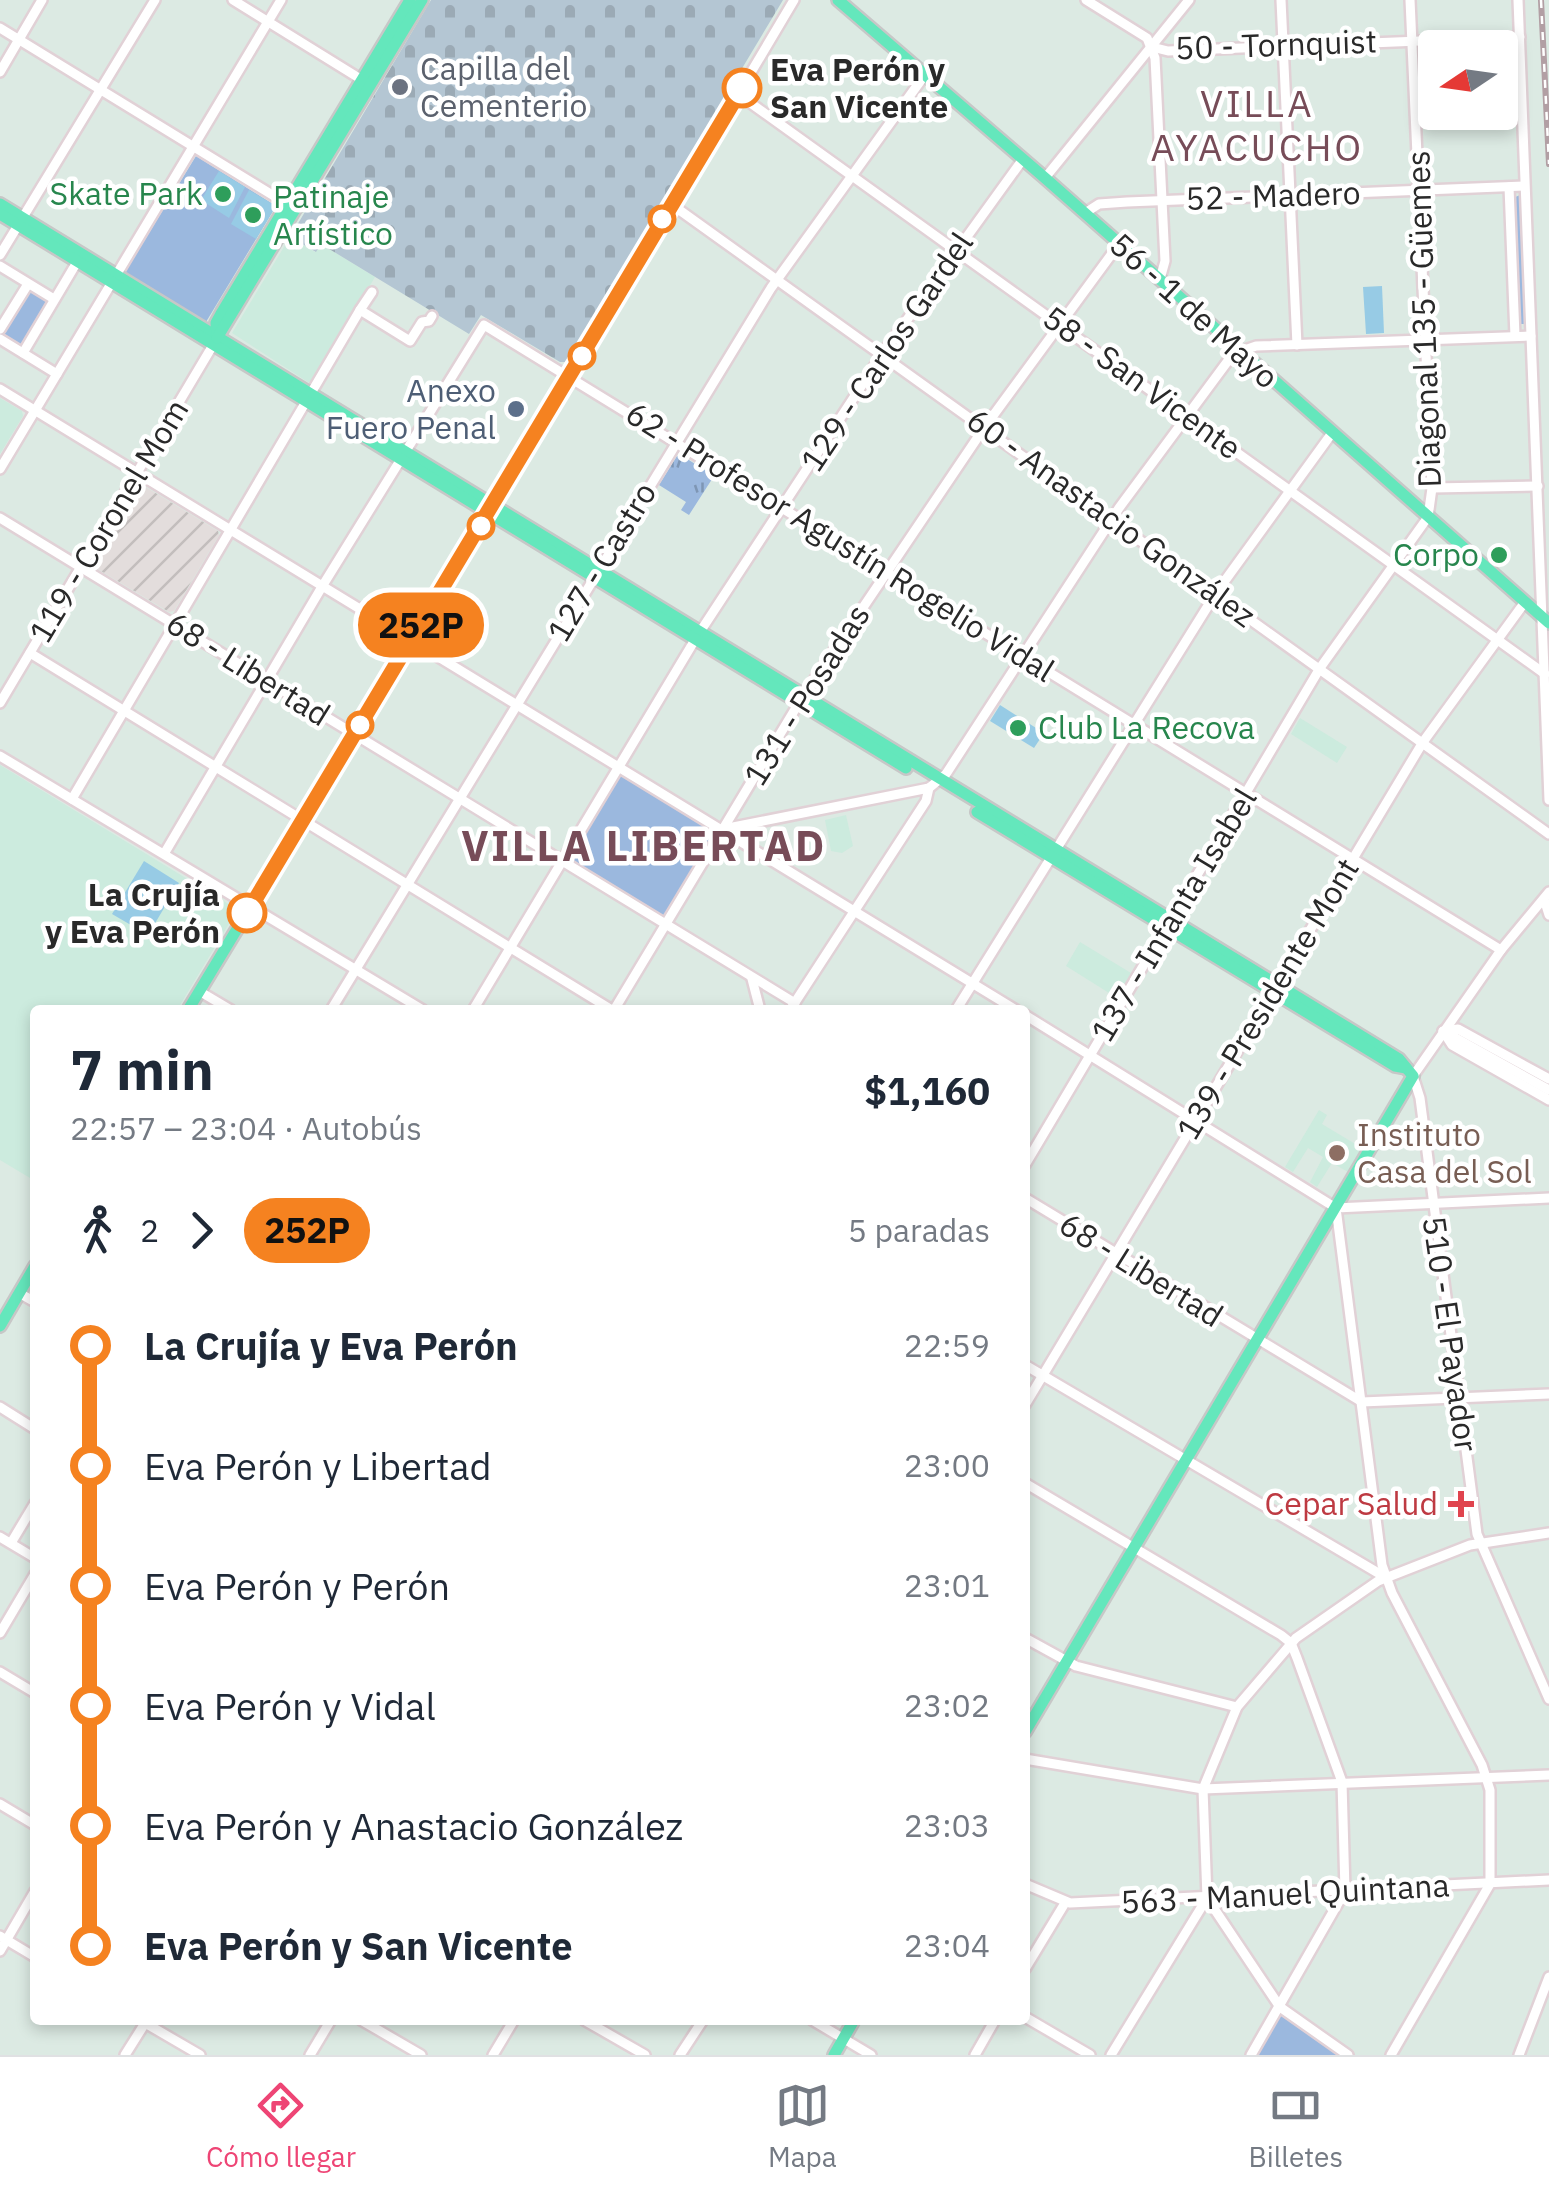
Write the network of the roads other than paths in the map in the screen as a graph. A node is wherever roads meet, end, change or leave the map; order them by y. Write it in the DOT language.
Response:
graph roads {
  1 [pos="42,0"];
  2 [pos="155,0"];
  3 [pos="233,0"];
  4 [pos="282,0"];
  5 [pos="410,0"];
  6 [pos="422,0"];
  7 [pos="794,0"];
  8 [pos="838,0"];
  9 [pos="1188,0"];
  10 [pos="1281,0"];
  11 [pos="1410,0"];
  12 [pos="1518,0"];
  13 [pos="1094,2"];
  14 [pos="268,22"];
  15 [pos="0,28"];
  16 [pos="1520,37"];
  17 [pos="18,40"];
  18 [pos="1412,40"];
  19 [pos="1284,46"];
  20 [pos="1152,47"];
  21 [pos="0,72"];
  22 [pos="924,76"];
  23 [pos="366,82"];
  24 [pos="101,90"];
  25 [pos="738,94"];
  26 [pos="194,148"];
  27 [pos="1023,158"];
  28 [pos="853,174"];
  29 [pos="1045,178"];
  30 [pos="1524,186"];
  31 [pos="1508,187"];
  32 [pos="1419,191"];
  33 [pos="1291,196"];
  34 [pos="1162,201"];
  35 [pos="0,204"];
  36 [pos="672,204"];
  37 [pos="291,207"];
  38 [pos="1085,213"];
  39 [pos="0,214"];
  40 [pos="21,222"];
  41 [pos="1119,244"];
  42 [pos="956,248"];
  43 [pos="0,255"];
  44 [pos="77,262"];
  45 [pos="0,266"];
  46 [pos="777,278"];
  47 [pos="1160,279"];
  48 [pos="114,280"];
  49 [pos="28,284"];
  50 [pos="372,292"];
  51 [pos="54,299"];
  52 [pos="360,310"];
  53 [pos="432,316"];
  54 [pos="1060,323"];
  55 [pos="0,328"];
  56 [pos="1515,336"];
  57 [pos="1531,336"];
  58 [pos="0,339"];
  59 [pos="1426,339"];
  60 [pos="215,342"];
  61 [pos="1297,344"];
  62 [pos="1238,350"];
  63 [pos="23,353"];
  64 [pos="883,353"];
  65 [pos="57,374"];
  66 [pos="570,376"];
  67 [pos="0,389"];
  68 [pos="310,400"];
  69 [pos="35,411"];
  70 [pos="1186,414"];
  71 [pos="984,428"];
  72 [pos="1332,433"];
  73 [pos="676,442"];
  74 [pos="404,457"];
  75 [pos="0,469"];
  76 [pos="139,472"];
  77 [pos="1538,486"];
  78 [pos="1432,488"];
  79 [pos="1290,490"];
  80 [pos="782,506"];
  81 [pos="491,509"];
  82 [pos="1428,517"];
  83 [pos="0,518"];
  84 [pos="1112,520"];
  85 [pos="230,528"];
  86 [pos="1394,564"];
  87 [pos="82,566"];
  88 [pos="595,572"];
  89 [pos="886,572"];
  90 [pos="323,586"];
  91 [pos="1216,593"];
  92 [pos="1525,602"];
  93 [pos="1546,620"];
  94 [pos="174,624"];
  95 [pos="699,634"];
  96 [pos="1498,638"];
  97 [pos="411,642"];
  98 [pos="30,653"];
  99 [pos="1024,655"];
  100 [pos="1320,668"];
  101 [pos="1545,674"];
  102 [pos="267,679"];
  103 [pos="802,697"];
  104 [pos="0,703"];
  105 [pos="516,704"];
  106 [pos="122,711"];
  107 [pos="1134,724"];
  108 [pos="354,735"];
  109 [pos="1424,742"];
  110 [pos="0,756"];
  111 [pos="215,766"];
  112 [pos="620,767"];
  113 [pos="934,785"];
  114 [pos="1246,793"];
  115 [pos="72,799"];
  116 [pos="459,799"];
  117 [pos="1549,800"];
  118 [pos="303,820"];
  119 [pos="723,830"];
  120 [pos="1549,834"];
  121 [pos="164,854"];
  122 [pos="1053,854"];
  123 [pos="1354,858"];
  124 [pos="564,862"];
  125 [pos="408,885"];
  126 [pos="1546,895"];
  127 [pos="250,908"];
  128 [pos="856,911"];
  129 [pos="1549,915"];
  130 [pos="1168,925"];
  131 [pos="666,926"];
  132 [pos="510,949"];
  133 [pos="1501,950"];
  134 [pos="355,970"];
  135 [pos="752,978"];
  136 [pos="972,983"];
  137 [pos="1273,989"];
  138 [pos="200,990"];
  139 [pos="191,1005"];
  140 [pos="224,1005"];
  141 [pos="334,1005"];
  142 [pos="414,1005"];
  143 [pos="476,1005"];
  144 [pos="605,1005"];
  145 [pos="616,1005"];
  146 [pos="759,1005"];
  147 [pos="791,1005"];
  148 [pos="793,1005"];
  149 [pos="959,1005"];
  150 [pos="1008,1005"];
  151 [pos="1030,1019"];
  152 [pos="1443,1031"];
  153 [pos="1091,1056"];
  154 [pos="1409,1072"];
  155 [pos="1549,1079"];
  156 [pos="1549,1090"];
  157 [pos="1549,1100"];
  158 [pos="1194,1120"];
  159 [pos="1030,1157"];
  160 [pos="1549,1198"];
  161 [pos="1030,1201"];
  162 [pos="1432,1202"];
  163 [pos="1336,1208"];
  164 [pos="1115,1254"];
  165 [pos="30,1274"];
  166 [pos="19,1293"];
  167 [pos="30,1299"];
  168 [pos="0,1326"];
  169 [pos="1258,1342"];
  170 [pos="1030,1369"];
  171 [pos="1042,1376"];
  172 [pos="1549,1394"];
  173 [pos="1030,1396"];
  174 [pos="1459,1399"];
  175 [pos="1362,1402"];
  176 [pos="0,1407"];
  177 [pos="30,1425"];
  178 [pos="1186,1460"];
  179 [pos="1030,1486"];
  180 [pos="30,1511"];
  181 [pos="1549,1533"];
  182 [pos="0,1536"];
  183 [pos="11,1543"];
  184 [pos="1479,1543"];
  185 [pos="1134,1548"];
  186 [pos="30,1555"];
  187 [pos="1385,1577"];
  188 [pos="30,1582"];
  189 [pos="0,1633"];
  190 [pos="1030,1641"];
  191 [pos="1291,1643"];
  192 [pos="1067,1662"];
  193 [pos="0,1672"];
  194 [pos="30,1689"];
  195 [pos="1549,1699"];
  196 [pos="1237,1707"];
  197 [pos="1030,1724"];
  198 [pos="1030,1759"];
  199 [pos="1549,1775"];
  200 [pos="1486,1776"];
  201 [pos="1342,1782"];
  202 [pos="1203,1788"];
  203 [pos="0,1804"];
  204 [pos="30,1822"];
  205 [pos="1549,1880"];
  206 [pos="1490,1884"];
  207 [pos="1030,1886"];
  208 [pos="1345,1891"];
  209 [pos="30,1898"];
  210 [pos="1207,1898"];
  211 [pos="1065,1903"];
  212 [pos="3,1938"];
  213 [pos="0,1951"];
  214 [pos="30,1955"];
  215 [pos="1030,1961"];
  216 [pos="1549,1977"];
  217 [pos="1280,2006"];
  218 [pos="1030,2019"];
  219 [pos="142,2025"];
  220 [pos="151,2025"];
  221 [pos="328,2025"];
  222 [pos="370,2025"];
  223 [pos="511,2025"];
  224 [pos="593,2025"];
  225 [pos="700,2025"];
  226 [pos="820,2025"];
  227 [pos="851,2025"];
  228 [pos="992,2025"];
  229 [pos="843,2039"];
  230 [pos="125,2055"];
  231 [pos="200,2055"];
  232 [pos="310,2055"];
  233 [pos="421,2055"];
  234 [pos="493,2055"];
  235 [pos="645,2055"];
  236 [pos="680,2055"];
  237 [pos="834,2055"];
  238 [pos="871,2055"];
  239 [pos="975,2055"];
  240 [pos="1090,2055"];
  241 [pos="1112,2055"];
  242 [pos="1251,2055"];
  243 [pos="1348,2055"];
  244 [pos="1391,2055"];
  245 [pos="1519,2055"];
  1 -- 17 [label="street"];
  2 -- 24 [label="street"];
  3 -- 14 [label="street"];
  4 -- 14 [label="street"];
  5 -- 23 [label="main road, 119 - Coronel Mom"];
  6 -- 23 [label="main road, 119 - Coronel Mom"];
  7 -- 25 [label="street"];
  8 -- 22 [label="main road, 56 - 1 de Mayo"];
  9 -- 20 [label="street"];
  10 -- 19 [label="street"];
  11 -- 18 [label="street, Diagonal 135 - Güemes"];
  12 -- 16 [label="street"];
  13 -- 20 [label="street"];
  14 -- 23 [label="street"];
  14 -- 26 [label="street"];
  15 -- 17 [label="street"];
  16 -- 18 [label="street, 50 - Tornquist"];
  16 -- 30 [label="street"];
  17 -- 21 [label="street"];
  17 -- 24 [label="street"];
  18 -- 19 [label="street, 50 - Tornquist"];
  18 -- 32 [label="street, Diagonal 135 - Güemes"];
  19 -- 20 [label="street, 50 - Tornquist"];
  19 -- 33 [label="street"];
  20 -- 29 [label="street"];
  20 -- 34 [label="street"];
  22 -- 27 [label="main road, 56 - 1 de Mayo"];
  22 -- 28 [label="street, 127 - Castro"];
  23 -- 37 [label="main road, 119 - Coronel Mom"];
  24 -- 26 [label="street"];
  24 -- 40 [label="street"];
  25 -- 28 [label="street, 58 - San Vicente"];
  25 -- 36 [label="street"];
  26 -- 37 [label="street"];
  26 -- 48 [label="street"];
  27 -- 29 [label="main road, 56 - 1 de Mayo"];
  27 -- 42 [label="street, 129 - Carlos Gardel"];
  28 -- 42 [label="street, 58 - San Vicente"];
  28 -- 46 [label="street, 127 - Castro"];
  29 -- 38 [label="main road, 56 - 1 de Mayo"];
  30 -- 31 [label="street, 52 - Madero"];
  30 -- 57 [label="street"];
  31 -- 32 [label="street, 52 - Madero"];
  31 -- 56 [label="street"];
  32 -- 33 [label="street, 52 - Madero"];
  32 -- 59 [label="street, Diagonal 135 - Güemes"];
  33 -- 34 [label="street, 52 - Madero"];
  33 -- 61 [label="street"];
  34 -- 38 [label="street, 52 - Madero"];
  34 -- 47 [label="street"];
  35 -- 40 [label="main road"];
  36 -- 46 [label="street, 60 - Anastacio González"];
  36 -- 66 [label="street"];
  37 -- 60 [label="main road, 119 - Coronel Mom"];
  38 -- 41 [label="main road, 56 - 1 de Mayo"];
  39 -- 40 [label="main road"];
  40 -- 43 [label="street"];
  40 -- 44 [label="main road"];
  40 -- 48 [label="main road"];
  41 -- 47 [label="main road, 56 - 1 de Mayo"];
  41 -- 54 [label="street, 131 - Posadas"];
  42 -- 54 [label="street, 58 - San Vicente"];
  42 -- 64 [label="street, 129 - Carlos Gardel"];
  44 -- 48 [label="main road"];
  44 -- 51 [label="street"];
  45 -- 49 [label="street"];
  46 -- 64 [label="street, 60 - Anastacio González"];
  46 -- 73 [label="street, 127 - Castro"];
  47 -- 62 [label="main road, 56 - 1 de Mayo"];
  48 -- 60 [label="main road"];
  48 -- 65 [label="street"];
  49 -- 51 [label="street"];
  49 -- 55 [label="street"];
  50 -- 52 [label="street"];
  51 -- 63 [label="street"];
  52 -- 53 [label="street"];
  52 -- 68 [label="street"];
  54 -- 70 [label="street, 58 - San Vicente"];
  54 -- 71 [label="street, 131 - Posadas"];
  56 -- 57 [label="street"];
  56 -- 59 [label="street"];
  57 -- 77 [label="street"];
  58 -- 63 [label="street"];
  59 -- 61 [label="street"];
  59 -- 78 [label="street, Diagonal 135 - Güemes"];
  60 -- 68 [label="main road"];
  60 -- 76 [label="street, 119 - Coronel Mom"];
  61 -- 62 [label="street"];
  62 -- 70 [label="street"];
  62 -- 72 [label="main road, 56 - 1 de Mayo"];
  63 -- 65 [label="street"];
  64 -- 71 [label="street, 60 - Anastacio González"];
  64 -- 80 [label="street, 129 - Carlos Gardel"];
  65 -- 69 [label="street"];
  66 -- 73 [label="street, 62 - Profesor Agustín Rogelio Vidal"];
  66 -- 74 [label="street, 62 - Profesor Agustín Rogelio Vidal"];
  66 -- 81 [label="street"];
  67 -- 69 [label="street"];
  68 -- 74 [label="main road"];
  68 -- 85 [label="street"];
  69 -- 75 [label="street"];
  69 -- 76 [label="street"];
  70 -- 79 [label="street, 58 - San Vicente"];
  70 -- 84 [label="street"];
  71 -- 84 [label="street, 60 - Anastacio González"];
  71 -- 89 [label="street, 131 - Posadas"];
  72 -- 79 [label="street"];
  72 -- 82 [label="main road, 56 - 1 de Mayo"];
  73 -- 80 [label="street, 62 - Profesor Agustín Rogelio Vidal"];
  73 -- 88 [label="street, 127 - Castro"];
  74 -- 81 [label="main road"];
  74 -- 90 [label="street"];
  76 -- 85 [label="street"];
  76 -- 87 [label="street, 119 - Coronel Mom"];
  77 -- 78 [label="street"];
  77 -- 93 [label="street"];
  78 -- 82 [label="street, Diagonal 135 - Güemes"];
  79 -- 86 [label="street, 58 - San Vicente"];
  79 -- 91 [label="street"];
  80 -- 89 [label="street, 62 - Profesor Agustín Rogelio Vidal"];
  80 -- 95 [label="street, 129 - Carlos Gardel"];
  81 -- 88 [label="main road"];
  81 -- 97 [label="main road"];
  82 -- 86 [label="street, 137 - Infanta Isabel"];
  82 -- 92 [label="main road, 56 - 1 de Mayo"];
  83 -- 87 [label="street, 68 - Libertad"];
  84 -- 91 [label="street, 60 - Anastacio González"];
  84 -- 99 [label="street"];
  85 -- 90 [label="street"];
  85 -- 94 [label="street"];
  86 -- 96 [label="street, 58 - San Vicente"];
  86 -- 100 [label="street, 137 - Infanta Isabel"];
  87 -- 94 [label="street, 68 - Libertad"];
  87 -- 98 [label="street, 119 - Coronel Mom"];
  88 -- 95 [label="main road"];
  88 -- 105 [label="street, 127 - Castro"];
  89 -- 99 [label="street, 62 - Profesor Agustín Rogelio Vidal"];
  89 -- 103 [label="street, 131 - Posadas"];
  90 -- 97 [label="street"];
  90 -- 102 [label="street"];
  91 -- 100 [label="street, 60 - Anastacio González"];
  91 -- 107 [label="street"];
  92 -- 93 [label="main road, 56 - 1 de Mayo"];
  92 -- 96 [label="street, 139 - Presidente Mont"];
  93 -- 101 [label="street"];
  94 -- 102 [label="street, 68 - Libertad"];
  94 -- 106 [label="street"];
  95 -- 103 [label="main road"];
  95 -- 112 [label="street, 129 - Carlos Gardel"];
  96 -- 101 [label="street, 58 - San Vicente"];
  96 -- 109 [label="street, 139 - Presidente Mont"];
  97 -- 105 [label="street"];
  97 -- 108 [label="main road"];
  98 -- 104 [label="street, 119 - Coronel Mom"];
  98 -- 106 [label="street"];
  99 -- 107 [label="street, 62 - Profesor Agustín Rogelio Vidal"];
  99 -- 113 [label="street"];
  100 -- 109 [label="street, 60 - Anastacio González"];
  100 -- 114 [label="street, 137 - Infanta Isabel"];
  101 -- 117 [label="street"];
  102 -- 108 [label="street, 68 - Libertad"];
  102 -- 111 [label="street"];
  103 -- 113 [label="main road"];
  103 -- 119 [label="street, 131 - Posadas"];
  105 -- 112 [label="street"];
  105 -- 116 [label="street, 127 - Castro"];
  106 -- 111 [label="street"];
  106 -- 115 [label="street"];
  107 -- 114 [label="street, 62 - Profesor Agustín Rogelio Vidal"];
  107 -- 122 [label="street"];
  108 -- 116 [label="street, 68 - Libertad"];
  108 -- 118 [label="main road"];
  109 -- 120 [label="street, 60 - Anastacio González"];
  109 -- 123 [label="street, 139 - Presidente Mont"];
  110 -- 115 [label="street"];
  111 -- 118 [label="street"];
  111 -- 121 [label="street"];
  112 -- 119 [label="street"];
  112 -- 124 [label="street, 129 - Carlos Gardel"];
  113 -- 119 [label="street"];
  113 -- 122 [label="main road"];
  113 -- 128 [label="street"];
  114 -- 123 [label="street, 62 - Profesor Agustín Rogelio Vidal"];
  114 -- 130 [label="street, 137 - Infanta Isabel"];
  115 -- 121 [label="street"];
  116 -- 124 [label="street, 68 - Libertad"];
  116 -- 125 [label="street, 127 - Castro"];
  118 -- 125 [label="street"];
  118 -- 127 [label="main road"];
  119 -- 128 [label="street"];
  119 -- 131 [label="street, 131 - Posadas"];
  121 -- 127 [label="street"];
  122 -- 130 [label="main road"];
  122 -- 136 [label="street"];
  123 -- 133 [label="street, 62 - Profesor Agustín Rogelio Vidal"];
  123 -- 137 [label="street, 139 - Presidente Mont"];
  124 -- 131 [label="street, 68 - Libertad"];
  124 -- 132 [label="street, 129 - Carlos Gardel"];
  125 -- 132 [label="street"];
  125 -- 134 [label="street, 127 - Castro"];
  126 -- 129 [label="street"];
  126 -- 133 [label="street"];
  127 -- 134 [label="street"];
  127 -- 138 [label="main road"];
  128 -- 136 [label="street"];
  128 -- 148 [label="street"];
  130 -- 137 [label="main road"];
  130 -- 153 [label="street, 137 - Infanta Isabel"];
  131 -- 135 [label="street, 68 - Libertad"];
  131 -- 145 [label="street, 131 - Posadas"];
  132 -- 143 [label="street, 129 - Carlos Gardel"];
  132 -- 144 [label="street"];
  133 -- 152 [label="street"];
  134 -- 141 [label="street, 127 - Castro"];
  134 -- 142 [label="street"];
  135 -- 146 [label="street"];
  135 -- 147 [label="street, 68 - Libertad"];
  136 -- 149 [label="street"];
  136 -- 150 [label="street"];
  137 -- 154 [label="main road"];
  137 -- 158 [label="street, 139 - Presidente Mont"];
  138 -- 139 [label="main road"];
  138 -- 140 [label="street"];
  151 -- 153 [label="street"];
  152 -- 154 [label="street"];
  152 -- 155 [label="street"];
  152 -- 156 [label="street"];
  152 -- 157 [label="street"];
  153 -- 158 [label="street"];
  153 -- 159 [label="street, 137 - Infanta Isabel"];
  154 -- 162 [label="street, 510 - El Payador"];
  154 -- 163 [label="main road"];
  158 -- 163 [label="street"];
  158 -- 164 [label="street, 139 - Presidente Mont"];
  160 -- 162 [label="street"];
  161 -- 164 [label="street, 68 - Libertad"];
  162 -- 163 [label="street"];
  162 -- 174 [label="street, 510 - El Payador"];
  163 -- 169 [label="main road"];
  163 -- 175 [label="street"];
  164 -- 169 [label="street, 68 - Libertad"];
  164 -- 171 [label="street, 139 - Presidente Mont"];
  165 -- 166 [label="main road"];
  166 -- 167 [label="street"];
  166 -- 168 [label="main road"];
  169 -- 175 [label="street, 68 - Libertad"];
  169 -- 178 [label="main road"];
  170 -- 171 [label="street"];
  171 -- 173 [label="street, 139 - Presidente Mont"];
  171 -- 178 [label="street"];
  172 -- 174 [label="street"];
  174 -- 175 [label="street"];
  174 -- 184 [label="street, 510 - El Payador"];
  175 -- 187 [label="street"];
  176 -- 177 [label="street"];
  178 -- 185 [label="main road"];
  178 -- 187 [label="street"];
  179 -- 185 [label="street"];
  180 -- 183 [label="street"];
  181 -- 184 [label="street"];
  182 -- 183 [label="street"];
  183 -- 186 [label="street"];
  184 -- 187 [label="street"];
  184 -- 195 [label="street, 510 - El Payador"];
  185 -- 191 [label="street"];
  185 -- 192 [label="main road"];
  187 -- 191 [label="street"];
  187 -- 200 [label="street"];
  188 -- 189 [label="street"];
  190 -- 192 [label="street"];
  191 -- 196 [label="street"];
  191 -- 201 [label="street"];
  192 -- 196 [label="street"];
  192 -- 197 [label="main road"];
  193 -- 194 [label="street"];
  196 -- 202 [label="street"];
  198 -- 202 [label="street"];
  199 -- 200 [label="street"];
  200 -- 201 [label="street"];
  200 -- 206 [label="street"];
  201 -- 202 [label="street"];
  201 -- 208 [label="street"];
  202 -- 210 [label="street"];
  203 -- 204 [label="street"];
  205 -- 206 [label="street, 563 - Manuel Quintana"];
  206 -- 208 [label="street, 563 - Manuel Quintana"];
  206 -- 244 [label="street"];
  207 -- 211 [label="street, 563 - Manuel Quintana"];
  208 -- 210 [label="street, 563 - Manuel Quintana"];
  208 -- 217 [label="street"];
  209 -- 212 [label="street"];
  210 -- 211 [label="street, 563 - Manuel Quintana"];
  210 -- 217 [label="street"];
  210 -- 241 [label="street"];
  211 -- 215 [label="street"];
  212 -- 213 [label="street"];
  212 -- 214 [label="street"];
  216 -- 245 [label="street"];
  217 -- 242 [label="street"];
  217 -- 243 [label="street"];
  218 -- 240 [label="street"];
  219 -- 230 [label="street"];
  220 -- 231 [label="street"];
  221 -- 232 [label="street"];
  222 -- 233 [label="street"];
  223 -- 234 [label="street"];
  224 -- 235 [label="street"];
  225 -- 236 [label="street"];
  226 -- 229 [label="street"];
  227 -- 229 [label="main road"];
  228 -- 239 [label="street"];
  229 -- 237 [label="main road"];
  229 -- 238 [label="street"];
}
